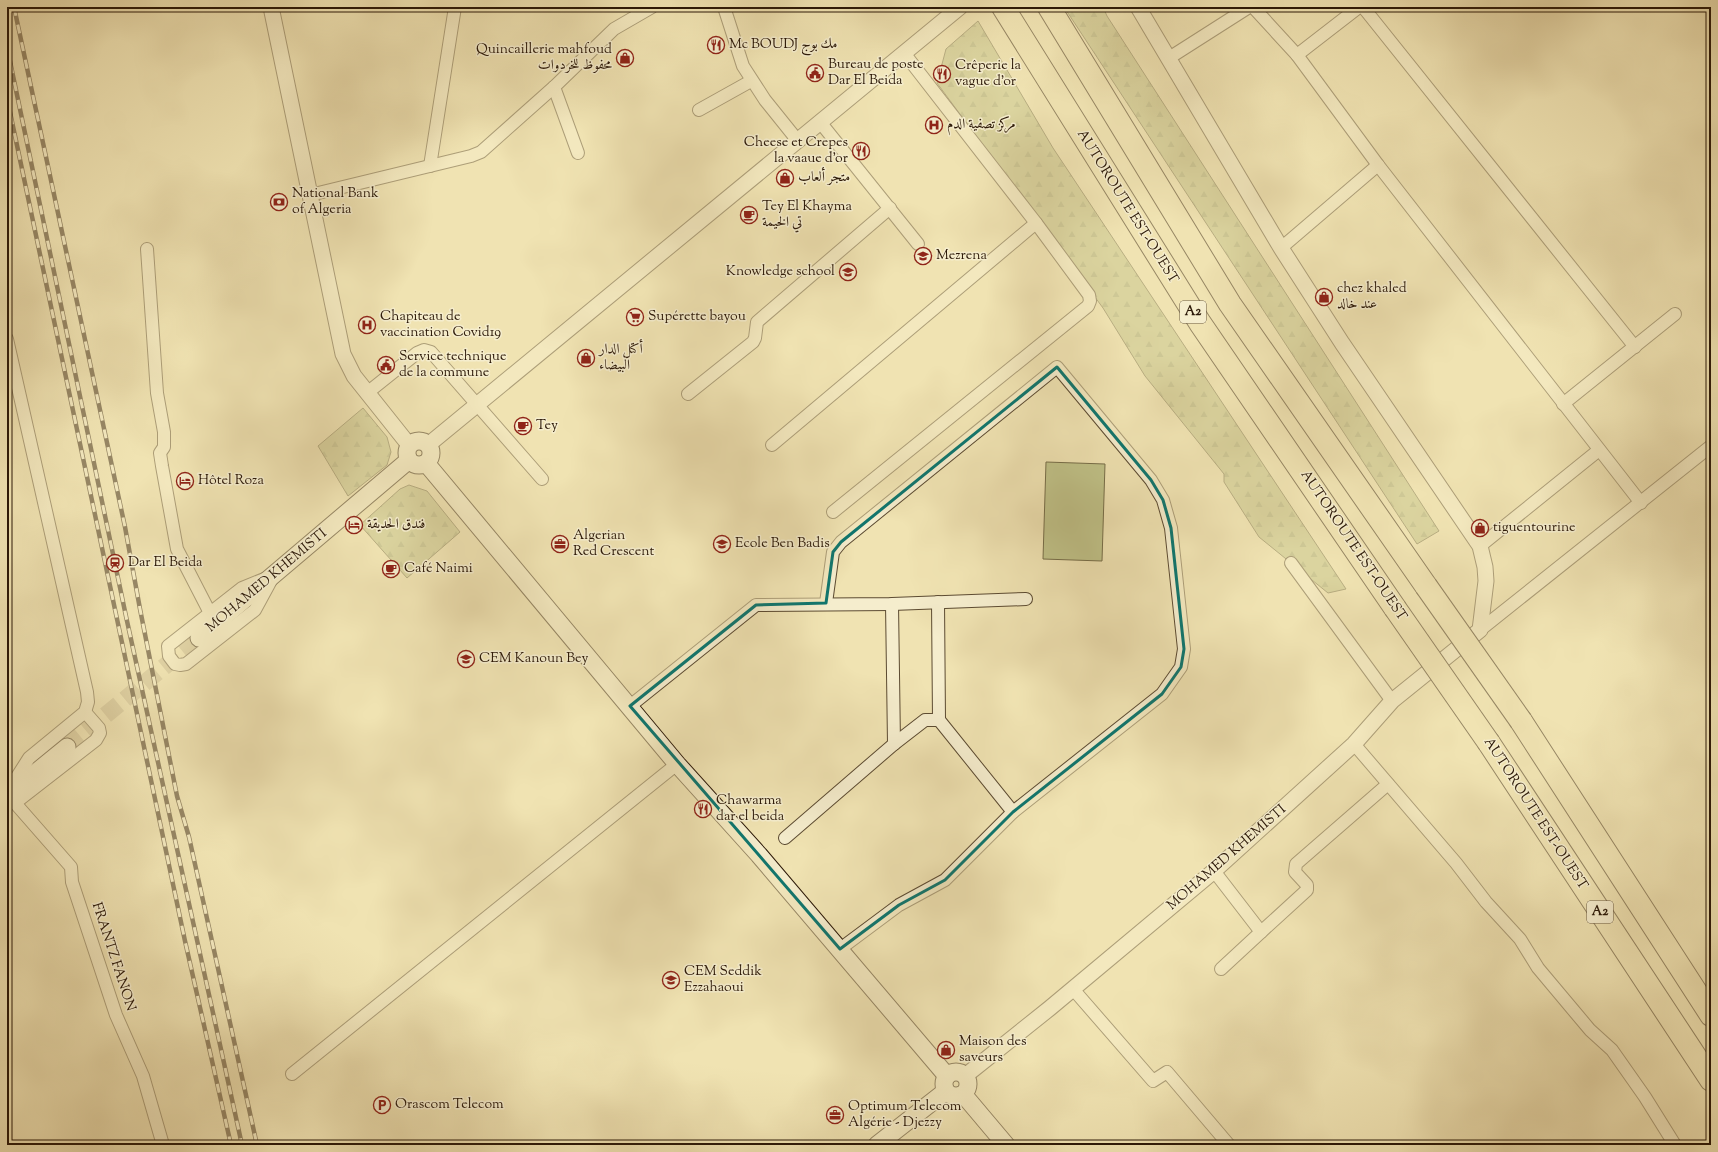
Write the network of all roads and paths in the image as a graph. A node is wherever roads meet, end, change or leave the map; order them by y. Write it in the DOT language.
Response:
graph roads {
  1 [pos="271,7"];
  2 [pos="455,7"];
  3 [pos="652,7"];
  4 [pos="724,7"];
  5 [pos="1003,7"];
  6 [pos="1048,7"];
  7 [pos="1138,7"];
  8 [pos="1249,7"];
  9 [pos="1253,7"];
  10 [pos="1359,7"];
  11 [pos="1363,7"];
  12 [pos="951,10"];
  13 [pos="904,53"];
  14 [pos="1297,55"];
  15 [pos="1169,58"];
  16 [pos="751,81"];
  17 [pos="554,87"];
  18 [pos="699,110"];
  19 [pos="820,122"];
  20 [pos="798,140"];
  21 [pos="578,152"];
  22 [pos="1378,165"];
  23 [pos="430,166"];
  24 [pos="310,195"];
  25 [pos="890,208"];
  26 [pos="1036,223"];
  27 [pos="918,244"];
  28 [pos="1281,248"];
  29 [pos="147,249"];
  30 [pos="1675,314"];
  31 [pos="7,339"];
  32 [pos="1635,347"];
  33 [pos="367,393"];
  34 [pos="688,394"];
  35 [pos="477,404"];
  36 [pos="1563,404"];
  37 [pos="428,445"];
  38 [pos="772,445"];
  39 [pos="1711,446"];
  40 [pos="1599,450"];
  41 [pos="409,453"];
  42 [pos="426,463"];
  43 [pos="542,479"];
  44 [pos="1642,503"];
  45 [pos="833,512"];
  46 [pos="1480,546"];
  47 [pos="1291,563"];
  48 [pos="274,576"];
  49 [pos="1026,599"];
  50 [pos="938,602"];
  51 [pos="826,603"];
  52 [pos="892,604"];
  53 [pos="210,613"];
  54 [pos="1480,630"];
  55 [pos="199,638"];
  56 [pos="1392,701"];
  57 [pos="630,706"];
  58 [pos="85,712"];
  59 [pos="939,720"];
  60 [pos="894,744"];
  61 [pos="1354,744"];
  62 [pos="67,747"];
  63 [pos="677,764"];
  64 [pos="1388,784"];
  65 [pos="9,791"];
  66 [pos="1013,812"];
  67 [pos="785,838"];
  68 [pos="1214,871"];
  69 [pos="1262,932"];
  70 [pos="840,949"];
  71 [pos="1680,965"];
  72 [pos="1221,969"];
  73 [pos="1074,989"];
  74 [pos="1711,999"];
  75 [pos="1711,1015"];
  76 [pos="292,1074"];
  77 [pos="965,1076"];
  78 [pos="1711,1080"];
  79 [pos="947,1083"];
  80 [pos="963,1094"];
  81 [pos="163,1145"];
  82 [pos="877,1145"];
  83 [pos="1006,1145"];
  84 [pos="1229,1145"];
  85 [pos="1675,1145"];
  1 -- 24 [label="street"];
  2 -- 23 [label="street"];
  3 -- 17 [label="street"];
  4 -- 16 [label="street"];
  5 -- 78 [label="highway, AUTOROUTE EST-OUEST / A2, bridge"];
  6 -- 71 [label="highway, A2, bridge"];
  7 -- 15 [label="street"];
  8 -- 15 [label="street"];
  9 -- 14 [label="street"];
  10 -- 14 [label="street"];
  11 -- 32 [label="street"];
  12 -- 13 [label="street"];
  13 -- 19 [label="street"];
  13 -- 26 [label="street"];
  14 -- 22 [label="street"];
  15 -- 28 [label="street"];
  16 -- 18 [label="street"];
  16 -- 20 [label="street"];
  17 -- 21 [label="street"];
  17 -- 23 [label="street"];
  19 -- 20 [label="street"];
  19 -- 25 [label="street"];
  20 -- 35 [label="street"];
  22 -- 28 [label="street"];
  22 -- 36 [label="street"];
  23 -- 24 [label="street"];
  24 -- 33 [label="street"];
  25 -- 27 [label="street"];
  25 -- 34 [label="street"];
  26 -- 38 [label="street"];
  26 -- 45 [label="street"];
  28 -- 46 [label="street"];
  29 -- 53 [label="street"];
  30 -- 32 [label="street"];
  31 -- 58 [label="street"];
  32 -- 36 [label="street"];
  33 -- 35 [label="street"];
  33 -- 41 [label="street"];
  35 -- 37 [label="street"];
  35 -- 43 [label="street"];
  36 -- 40 [label="street"];
  37 -- 41 [label="main road"];
  37 -- 42 [label="main road"];
  39 -- 44 [label="street"];
  40 -- 44 [label="street"];
  40 -- 46 [label="street"];
  41 -- 42 [label="main road"];
  41 -- 48 [label="main road, MOHAMED KHEMISTI"];
  42 -- 57 [label="main road"];
  44 -- 54 [label="street"];
  46 -- 54 [label="street"];
  47 -- 56 [label="street"];
  48 -- 53 [label="street"];
  48 -- 53 [label="street"];
  48 -- 55 [label="main road, MOHAMED KHEMISTI"];
  49 -- 50 [label="street"];
  50 -- 52 [label="street"];
  50 -- 59 [label="street"];
  51 -- 52 [label="street"];
  51 -- 57 [label="street"];
  51 -- 66 [label="street"];
  52 -- 60 [label="street"];
  54 -- 56 [label="street, MOHAMED KHEMISTI"];
  56 -- 61 [label="street, MOHAMED KHEMISTI"];
  57 -- 63 [label="main road"];
  58 -- 65 [label="street"];
  58 -- 65 [label="street"];
  59 -- 60 [label="street"];
  59 -- 66 [label="street"];
  60 -- 67 [label="street"];
  61 -- 64 [label="street"];
  61 -- 68 [label="street, MOHAMED KHEMISTI"];
  62 -- 65 [label="main road"];
  63 -- 70 [label="main road"];
  63 -- 76 [label="street"];
  64 -- 69 [label="street"];
  64 -- 85 [label="street"];
  65 -- 81 [label="street, FRANTZ FANON"];
  66 -- 70 [label="street"];
  68 -- 69 [label="street"];
  68 -- 73 [label="street, MOHAMED KHEMISTI"];
  69 -- 72 [label="street"];
  70 -- 79 [label="main road"];
  71 -- 74 [label="highway"];
  71 -- 75 [label="highway, A2"];
  73 -- 77 [label="street, MOHAMED KHEMISTI"];
  73 -- 84 [label="street"];
  77 -- 79 [label="main road"];
  77 -- 80 [label="main road"];
  79 -- 80 [label="main road"];
  79 -- 82 [label="main road"];
  80 -- 83 [label="main road"];
}
